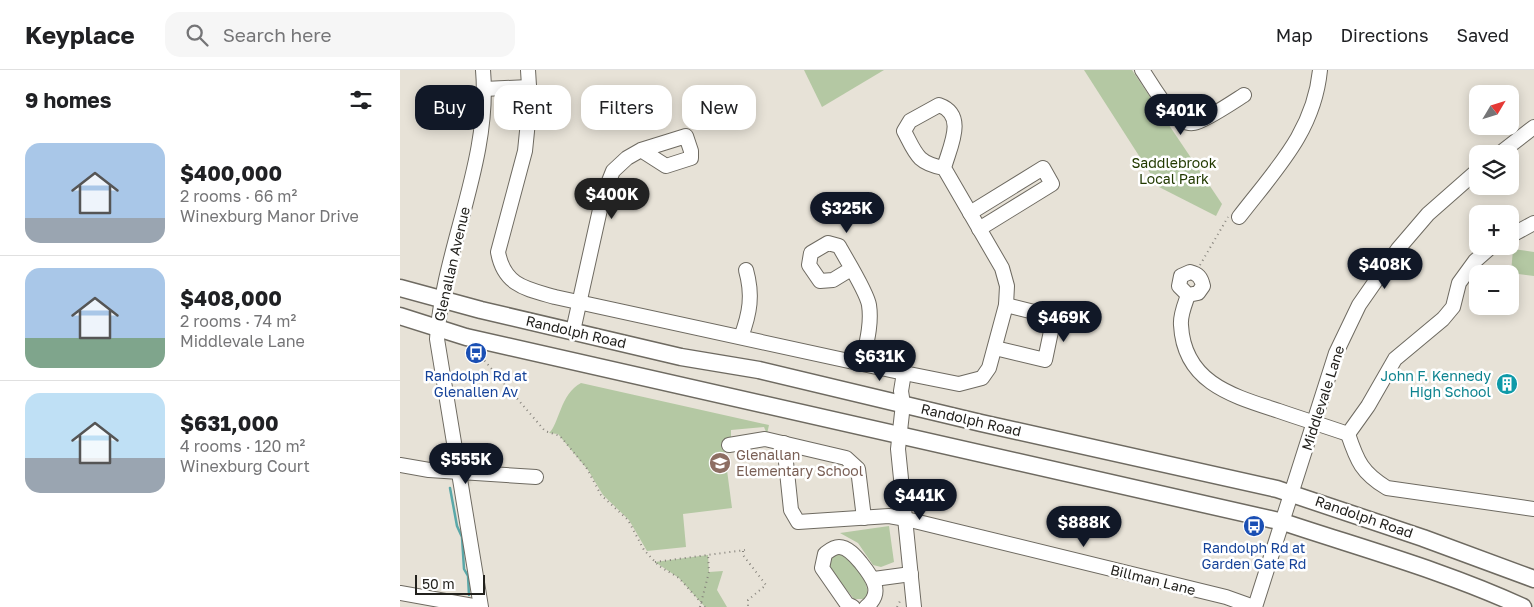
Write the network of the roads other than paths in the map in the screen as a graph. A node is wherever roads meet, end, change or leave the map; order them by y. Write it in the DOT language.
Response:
graph roads {
  1 [pos="483,70"];
  2 [pos="528,70"];
  3 [pos="1142,70"];
  4 [pos="1320,70"];
  5 [pos="484,85"];
  6 [pos="529,85"];
  7 [pos="484,89"];
  8 [pos="494,89"];
  9 [pos="1244,95"];
  10 [pos="1534,127"];
  11 [pos="481,130"];
  12 [pos="526,130"];
  13 [pos="1511,145"];
  14 [pos="641,150"];
  15 [pos="944,168"];
  16 [pos="1469,178"];
  17 [pos="970,213"];
  18 [pos="1239,217"];
  19 [pos="1534,223"];
  20 [pos="979,229"];
  21 [pos="1519,231"];
  22 [pos="1481,255"];
  23 [pos="851,269"];
  24 [pos="746,270"];
  25 [pos="1197,274"];
  26 [pos="400,288"];
  27 [pos="442,300"];
  28 [pos="579,302"];
  29 [pos="1006,305"];
  30 [pos="400,316"];
  31 [pos="438,328"];
  32 [pos="573,331"];
  33 [pos="741,337"];
  34 [pos="994,348"];
  35 [pos="862,364"];
  36 [pos="908,374"];
  37 [pos="903,404"];
  38 [pos="1314,422"];
  39 [pos="1348,434"];
  40 [pos="899,436"];
  41 [pos="784,443"];
  42 [pos="730,444"];
  43 [pos="400,465"];
  44 [pos="458,470"];
  45 [pos="536,477"];
  46 [pos="1292,494"];
  47 [pos="1534,509"];
  48 [pos="864,518"];
  49 [pos="906,519"];
  50 [pos="1283,522"];
  51 [pos="911,574"];
  52 [pos="874,579"];
  53 [pos="1534,579"];
  54 [pos="400,592"];
  55 [pos="1506,599"];
  56 [pos="480,607"];
  57 [pos="853,607"];
  58 [pos="866,607"];
  59 [pos="914,607"];
  60 [pos="1255,607"];
  61 [pos="1522,607"];
  62 [pos="1534,607"];
  1 -- 5 [label="street, Glenallan Avenue"];
  2 -- 6 [label="street"];
  3 -- 9 [label="street"];
  4 -- 18 [label="street"];
  7 -- 8 [label="street"];
  10 -- 13 [label="street"];
  11 -- 27 [label="street, Glenallan Avenue"];
  12 -- 28 [label="street"];
  14 -- 28 [label="street"];
  15 -- 15 [label="street"];
  15 -- 17 [label="street"];
  16 -- 38 [label="street, Middlevale Lane"];
  17 -- 20 [label="street"];
  17 -- 20 [label="street"];
  19 -- 21 [label="street"];
  20 -- 29 [label="street"];
  22 -- 39 [label="street"];
  23 -- 35 [label="street"];
  24 -- 33 [label="street"];
  25 -- 38 [label="street"];
  26 -- 27 [label="main road, Randolph Road"];
  27 -- 31 [label="street, Glenallan Avenue"];
  27 -- 32 [label="main road, Randolph Road"];
  28 -- 32 [label="street"];
  28 -- 33 [label="street"];
  29 -- 34 [label="street"];
  29 -- 34 [label="street"];
  30 -- 31 [label="main road, Randolph Road"];
  31 -- 40 [label="main road, Randolph Road"];
  31 -- 44 [label="street, Glenallan Avenue"];
  32 -- 37 [label="main road, Randolph Road"];
  33 -- 35 [label="street"];
  34 -- 36 [label="street"];
  35 -- 36 [label="street"];
  36 -- 37 [label="street"];
  37 -- 40 [label="street"];
  37 -- 46 [label="main road, Randolph Road"];
  38 -- 39 [label="street"];
  38 -- 46 [label="street, Middlevale Lane"];
  39 -- 47 [label="street"];
  40 -- 49 [label="street"];
  40 -- 50 [label="main road, Randolph Road"];
  41 -- 42 [label="street"];
  41 -- 48 [label="street"];
  41 -- 48 [label="street, Billman Lane"];
  43 -- 44 [label="street"];
  44 -- 45 [label="street"];
  44 -- 56 [label="street, Glenallan Avenue"];
  46 -- 50 [label="street, Middlevale Lane"];
  46 -- 53 [label="main road, Randolph Road"];
  48 -- 49 [label="street, Billman Lane"];
  49 -- 51 [label="street"];
  49 -- 60 [label="street, Billman Lane"];
  50 -- 55 [label="main road, Randolph Road"];
  50 -- 60 [label="street, Middlevale Lane"];
  51 -- 52 [label="street"];
  51 -- 59 [label="street"];
  52 -- 57 [label="street"];
  52 -- 58 [label="street"];
  54 -- 56 [label="street"];
  55 -- 61 [label="main road, Randolph Road"];
  55 -- 62 [label="main road"];
}
